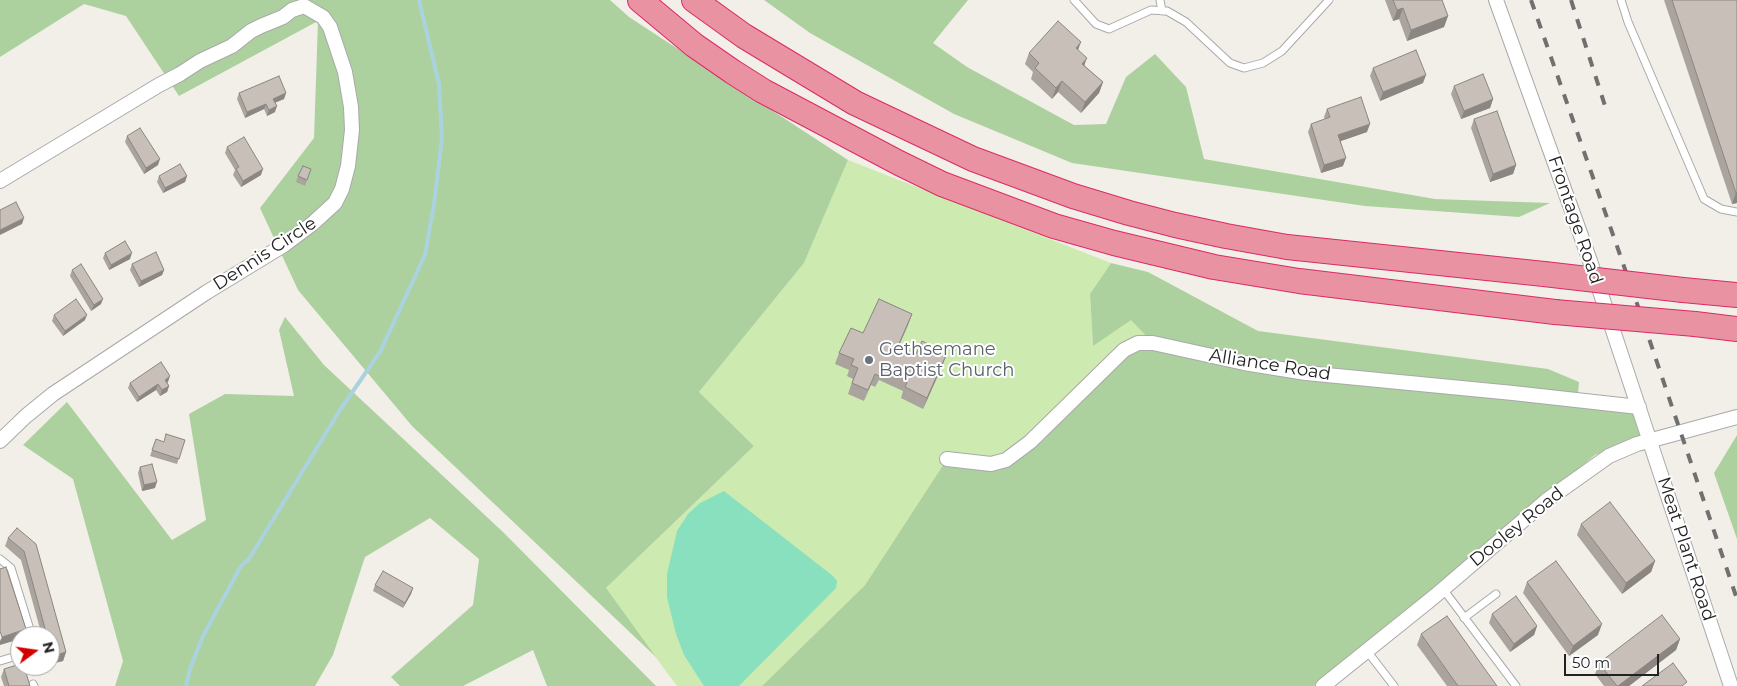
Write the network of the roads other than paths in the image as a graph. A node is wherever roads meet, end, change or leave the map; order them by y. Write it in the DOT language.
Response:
graph roads {
  1 [pos="640,0"];
  2 [pos="694,0"];
  3 [pos="1074,0"];
  4 [pos="1160,0"];
  5 [pos="1329,0"];
  6 [pos="1496,0"];
  7 [pos="1621,0"];
  8 [pos="1162,11"];
  9 [pos="0,181"];
  10 [pos="1737,212"];
  11 [pos="1737,295"];
  12 [pos="1737,329"];
  13 [pos="1639,407"];
  14 [pos="1737,417"];
  15 [pos="0,441"];
  16 [pos="1651,441"];
  17 [pos="947,459"];
  18 [pos="0,559"];
  19 [pos="1442,589"];
  20 [pos="1496,594"];
  21 [pos="1464,618"];
  22 [pos="29,626"];
  23 [pos="1367,651"];
  24 [pos="1323,686"];
  25 [pos="1394,686"];
  26 [pos="1516,686"];
  27 [pos="1731,686"];
  1 -- 12 [label="highway, bridge"];
  2 -- 11 [label="highway, bridge"];
  3 -- 8 [label="lane"];
  4 -- 8 [label="lane"];
  5 -- 8 [label="lane"];
  6 -- 13 [label="street, Frontage Road"];
  7 -- 10 [label="lane"];
  9 -- 15 [label="street, Dennis Circle"];
  13 -- 16 [label="street, Frontage Road"];
  13 -- 17 [label="street, Alliance Road"];
  14 -- 16 [label="street, Dooley Road"];
  16 -- 19 [label="street, Dooley Road"];
  16 -- 27 [label="street, Meat Plant Road"];
  18 -- 22 [label="lane"];
  19 -- 21 [label="lane"];
  19 -- 23 [label="street, Dooley Road"];
  20 -- 21 [label="lane"];
  21 -- 26 [label="lane"];
  23 -- 24 [label="street, Dooley Road"];
  23 -- 25 [label="lane"];
}
